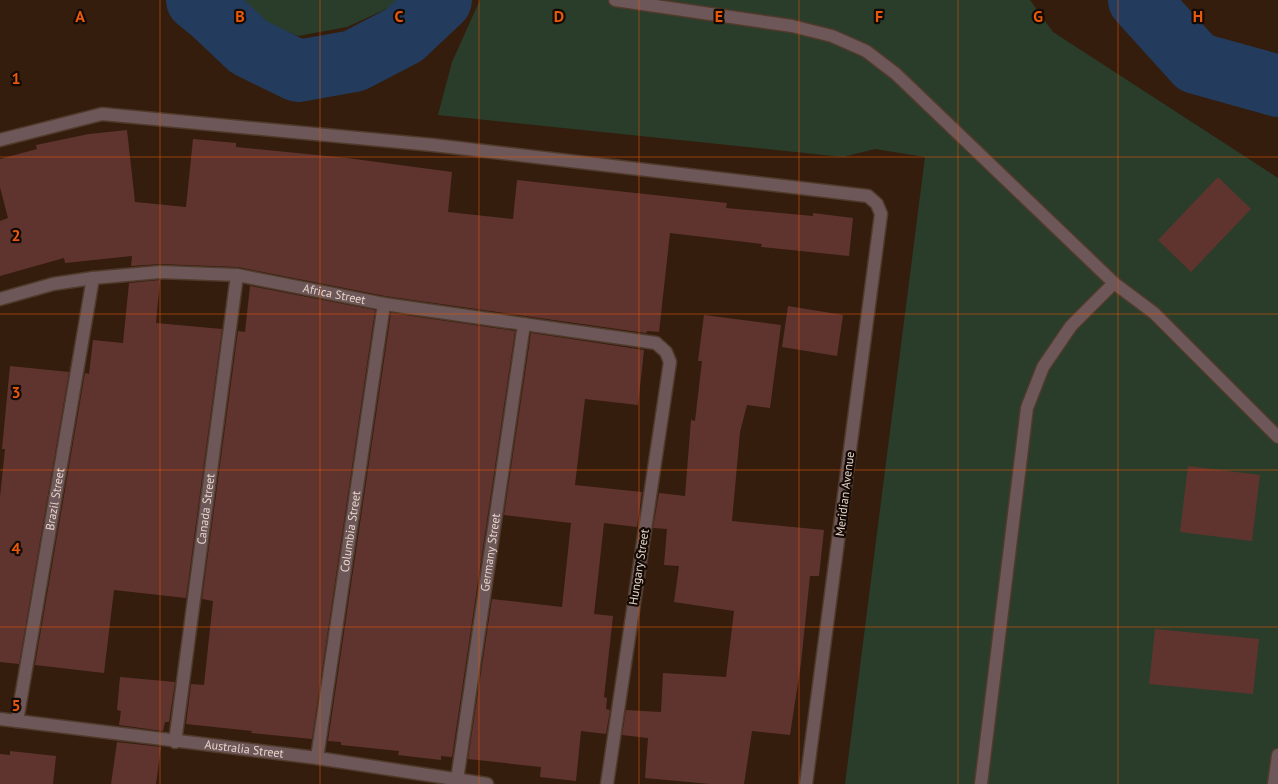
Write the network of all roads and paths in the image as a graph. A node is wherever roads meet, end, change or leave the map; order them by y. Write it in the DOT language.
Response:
graph roads {
  1 [pos="615,0"];
  2 [pos="0,140"];
  3 [pos="237,275"];
  4 [pos="93,278"];
  5 [pos="1114,283"];
  6 [pos="0,299"];
  7 [pos="384,304"];
  8 [pos="524,324"];
  9 [pos="666,352"];
  10 [pos="1278,437"];
  11 [pos="0,719"];
  12 [pos="17,721"];
  13 [pos="175,742"];
  14 [pos="1278,755"];
  15 [pos="317,758"];
  16 [pos="457,780"];
  17 [pos="487,784"];
  18 [pos="607,784"];
  19 [pos="806,784"];
  20 [pos="981,784"];
  21 [pos="1274,784"];
  1 -- 5 [label="street"];
  2 -- 19 [label="street, Meridian Avenue"];
  3 -- 4 [label="street, Africa Street"];
  3 -- 7 [label="street, Africa Street"];
  3 -- 13 [label="street, Canada Street"];
  4 -- 6 [label="street, Africa Street"];
  4 -- 12 [label="street, Brazil Street"];
  5 -- 10 [label="street"];
  5 -- 20 [label="street"];
  7 -- 8 [label="street, Africa Street"];
  7 -- 15 [label="street, Columbia Street"];
  8 -- 9 [label="street, Africa Street"];
  8 -- 16 [label="street, Germany Street"];
  9 -- 18 [label="street, Hungary Street"];
  11 -- 12 [label="street, Australia Street"];
  12 -- 13 [label="street, Australia Street"];
  13 -- 15 [label="street, Australia Street"];
  14 -- 21 [label="street"];
  15 -- 16 [label="street, Australia Street"];
  16 -- 17 [label="street, Australia Street"];
}
